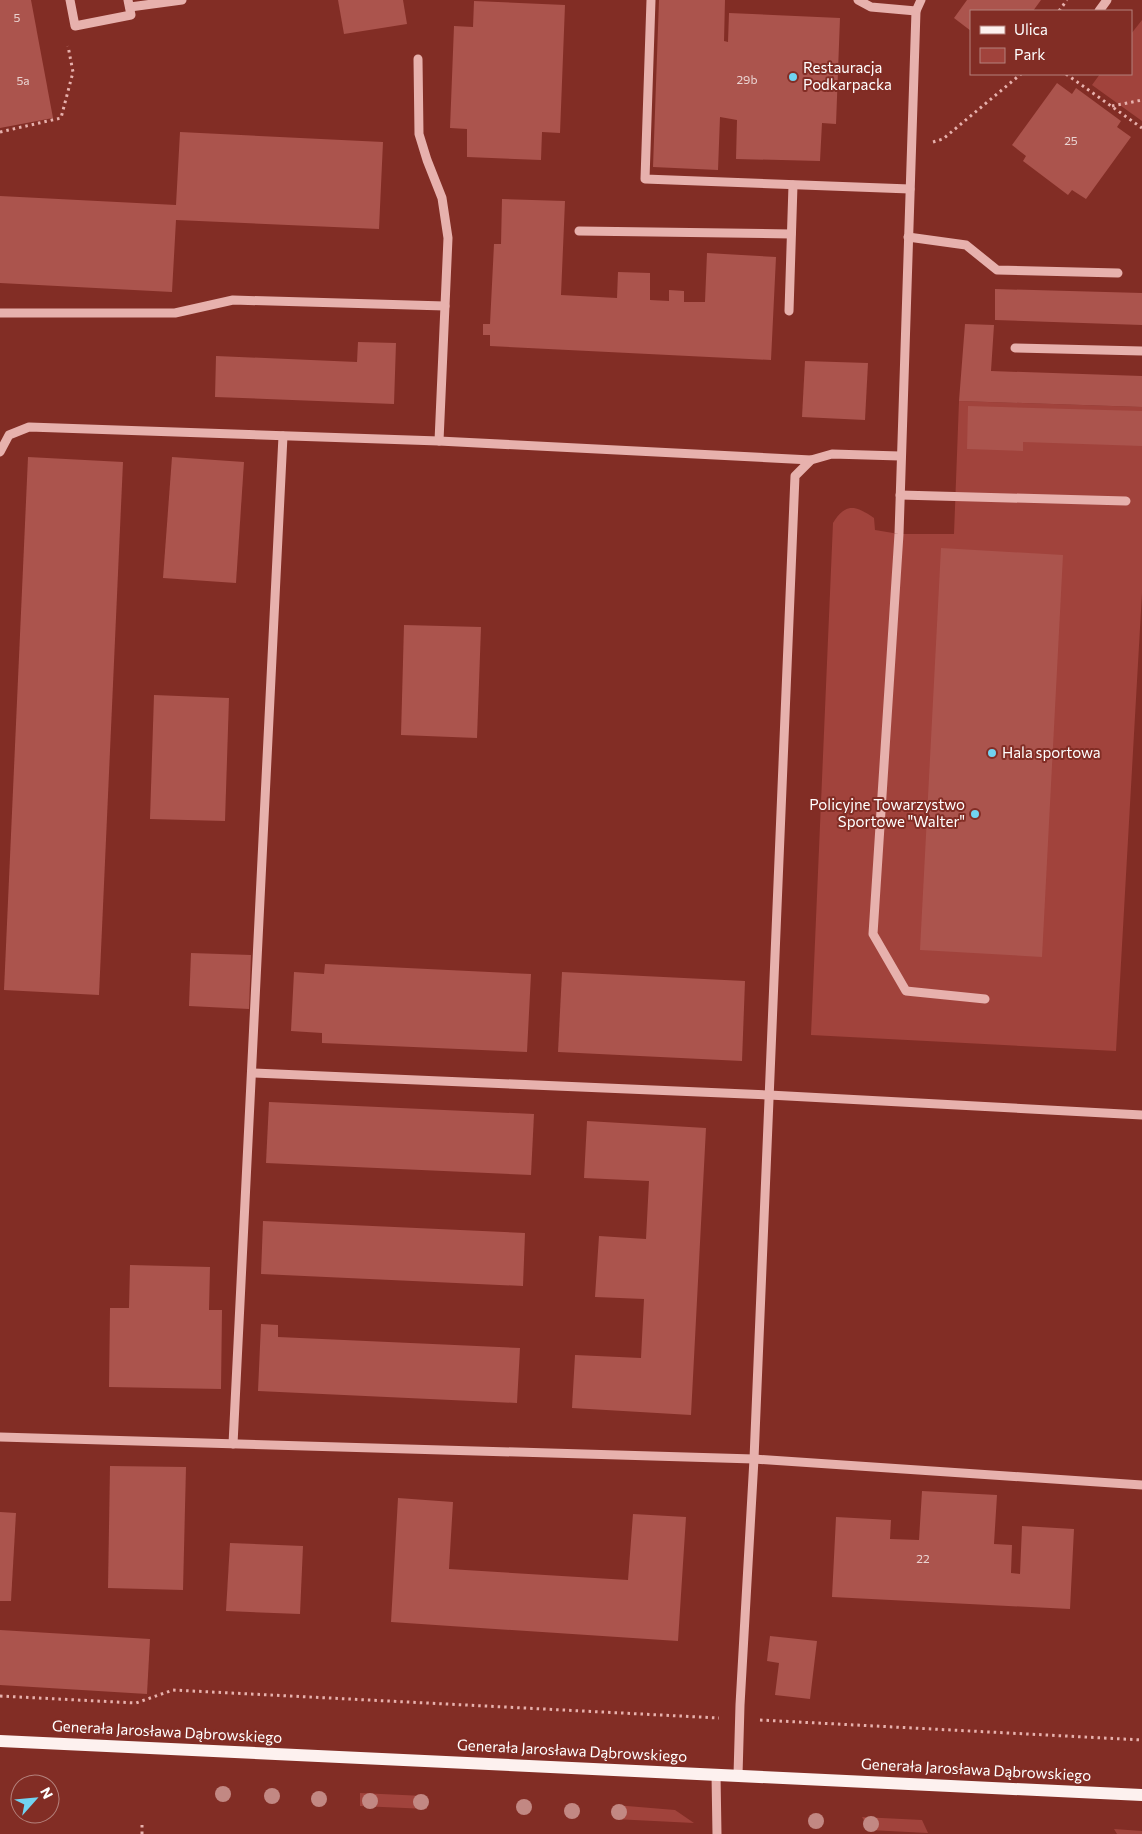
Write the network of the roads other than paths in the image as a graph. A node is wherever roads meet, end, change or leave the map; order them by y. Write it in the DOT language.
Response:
graph roads {
  1 [pos="70,0"];
  2 [pos="182,0"];
  3 [pos="651,0"];
  4 [pos="858,0"];
  5 [pos="921,0"];
  6 [pos="129,4"];
  7 [pos="916,11"];
  8 [pos="418,59"];
  9 [pos="793,185"];
  10 [pos="910,189"];
  11 [pos="579,231"];
  12 [pos="791,234"];
  13 [pos="908,237"];
  14 [pos="1118,273"];
  15 [pos="445,306"];
  16 [pos="789,311"];
  17 [pos="0,313"];
  18 [pos="1015,348"];
  19 [pos="1142,351"];
  20 [pos="283,436"];
  21 [pos="439,441"];
  22 [pos="0,452"];
  23 [pos="900,456"];
  24 [pos="811,460"];
  25 [pos="900,495"];
  26 [pos="1126,501"];
  27 [pos="985,999"];
  28 [pos="253,1073"];
  29 [pos="769,1095"];
  30 [pos="1142,1115"];
  31 [pos="0,1437"];
  32 [pos="233,1444"];
  33 [pos="754,1459"];
  34 [pos="1142,1485"];
  35 [pos="0,1740"];
  36 [pos="716,1774"];
  37 [pos="738,1775"];
  38 [pos="1142,1795"];
  39 [pos="717,1834"];
  1 -- 6 [label="lane"];
  2 -- 6 [label="lane"];
  3 -- 9 [label="lane"];
  4 -- 7 [label="lane"];
  5 -- 7 [label="lane"];
  7 -- 10 [label="lane"];
  8 -- 15 [label="lane"];
  9 -- 10 [label="lane"];
  9 -- 12 [label="lane"];
  10 -- 13 [label="lane"];
  11 -- 12 [label="lane"];
  12 -- 16 [label="lane"];
  13 -- 14 [label="lane"];
  13 -- 23 [label="lane"];
  15 -- 17 [label="lane"];
  15 -- 21 [label="lane"];
  18 -- 19 [label="lane"];
  20 -- 21 [label="lane"];
  20 -- 22 [label="lane"];
  20 -- 28 [label="lane"];
  21 -- 24 [label="lane"];
  23 -- 24 [label="lane"];
  23 -- 25 [label="lane"];
  24 -- 29 [label="lane"];
  25 -- 26 [label="lane"];
  25 -- 27 [label="lane"];
  28 -- 29 [label="lane"];
  28 -- 32 [label="lane"];
  29 -- 30 [label="lane"];
  29 -- 33 [label="lane"];
  31 -- 32 [label="lane"];
  32 -- 33 [label="lane"];
  33 -- 34 [label="lane"];
  33 -- 37 [label="lane"];
  35 -- 36 [label="main road, Generała Jarosława Dąbrowskiego"];
  36 -- 37 [label="main road, Generała Jarosława Dąbrowskiego"];
  36 -- 39 [label="lane"];
  37 -- 38 [label="main road, Generała Jarosława Dąbrowskiego"];
}
